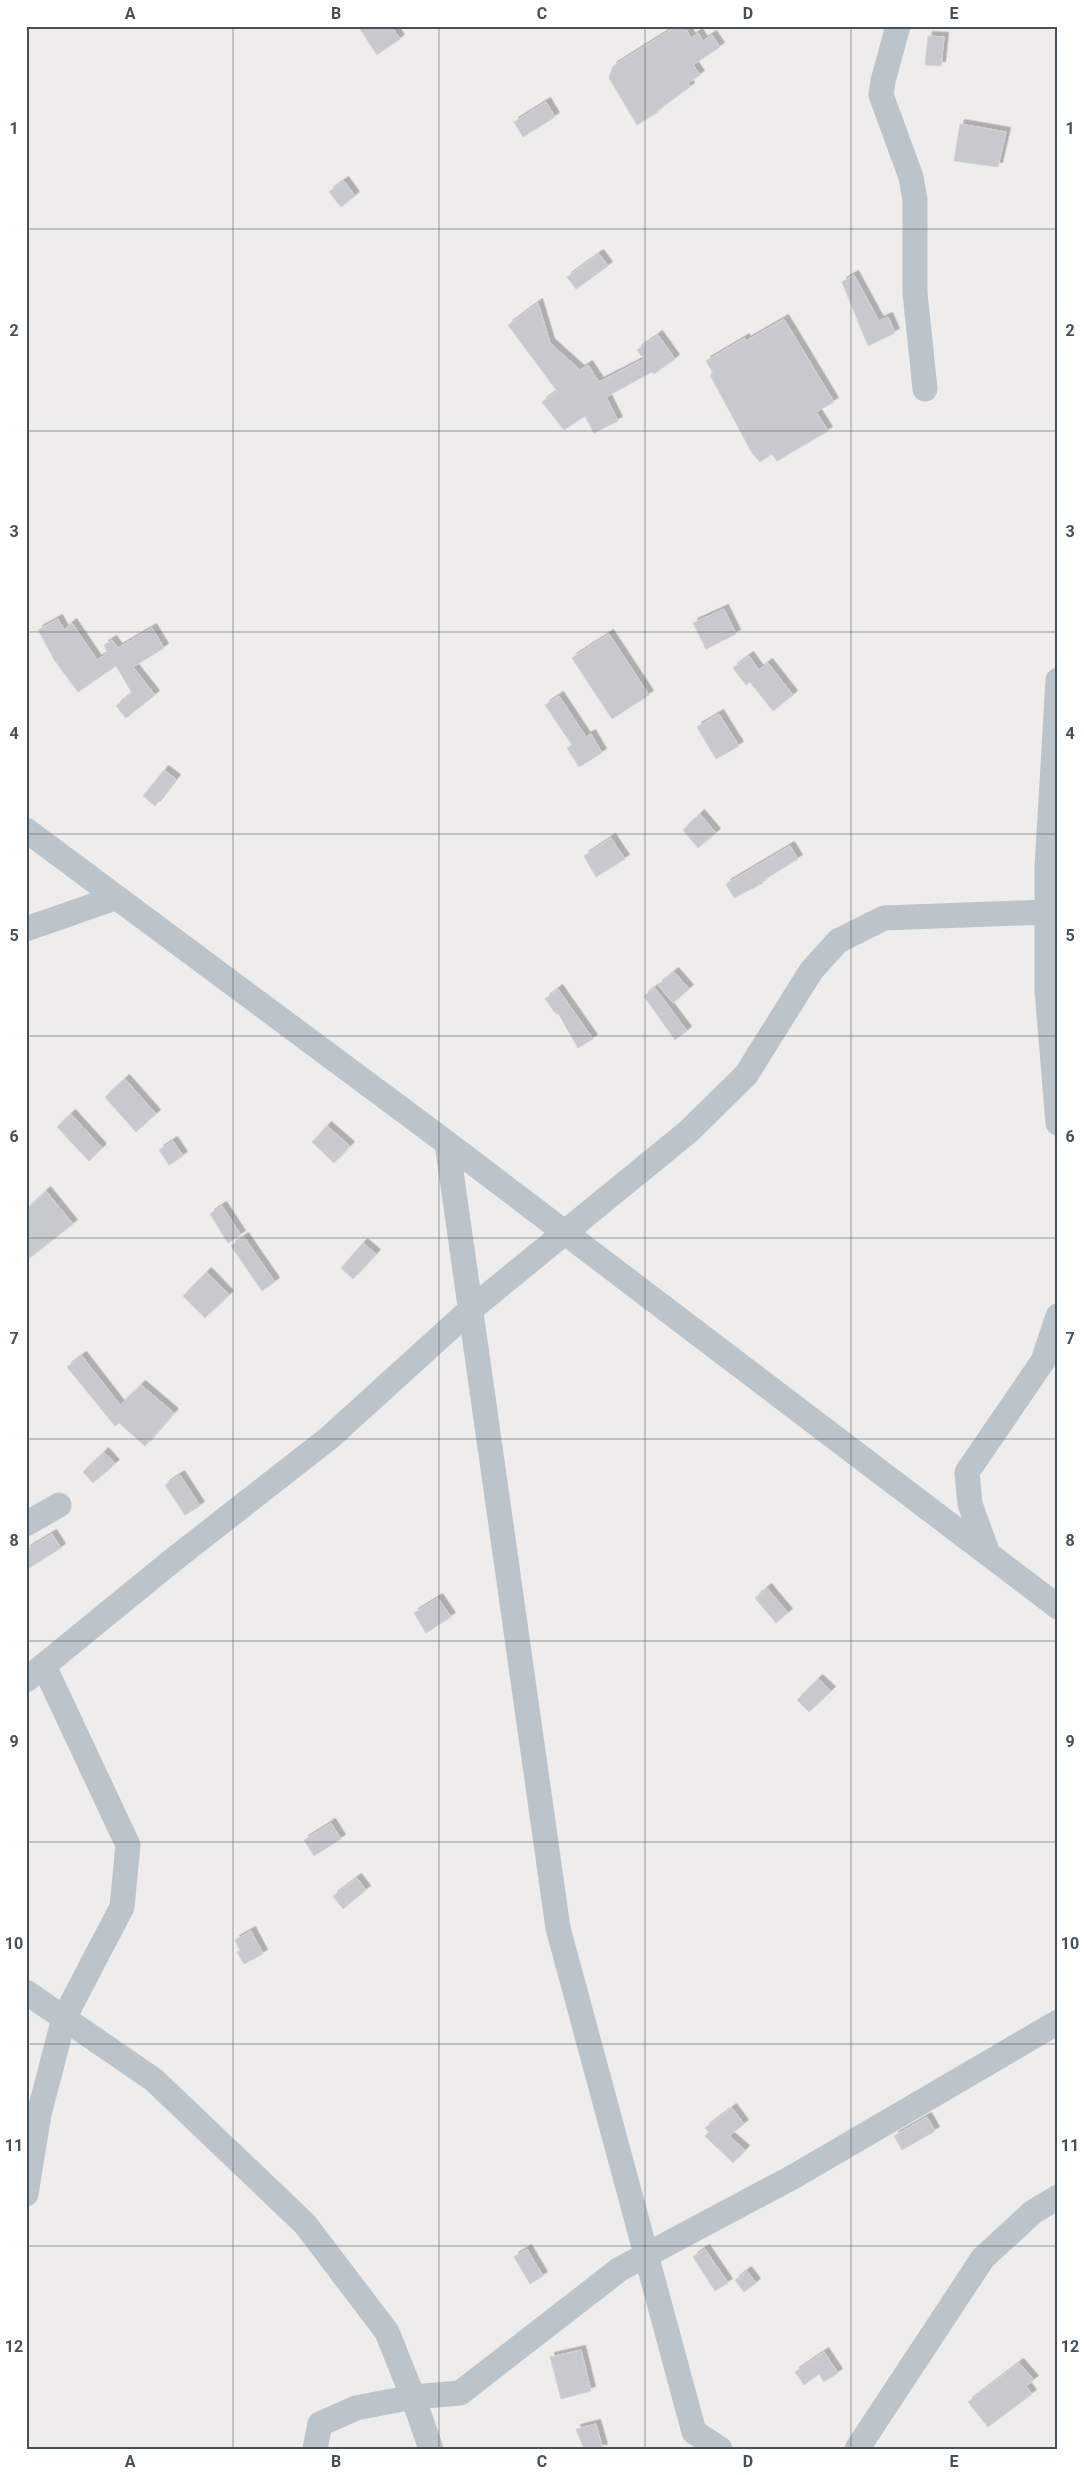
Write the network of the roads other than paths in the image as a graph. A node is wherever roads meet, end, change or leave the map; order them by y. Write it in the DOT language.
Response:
graph roads {
  1 [pos="898,26"];
  2 [pos="925,389"];
  3 [pos="1058,680"];
  4 [pos="26,830"];
  5 [pos="115,898"];
  6 [pos="1047,912"];
  7 [pos="26,929"];
  8 [pos="1058,1123"];
  9 [pos="447,1144"];
  10 [pos="564,1233"];
  11 [pos="470,1310"];
  12 [pos="1058,1316"];
  13 [pos="59,1505"];
  14 [pos="26,1524"];
  15 [pos="988,1554"];
  16 [pos="1058,1606"];
  17 [pos="35,1673"];
  18 [pos="26,1992"];
  19 [pos="64,2018"];
  20 [pos="1058,2022"];
  21 [pos="26,2194"];
  22 [pos="1058,2197"];
  23 [pos="646,2254"];
  24 [pos="413,2398"];
  25 [pos="315,2449"];
  26 [pos="430,2449"];
  27 [pos="720,2449"];
  28 [pos="857,2449"];
  1 -- 2 [label="street"];
  3 -- 6 [label="street"];
  4 -- 5 [label="street"];
  5 -- 7 [label="street"];
  5 -- 9 [label="street"];
  6 -- 8 [label="street"];
  6 -- 10 [label="street"];
  9 -- 10 [label="street"];
  9 -- 11 [label="street"];
  10 -- 11 [label="street"];
  10 -- 15 [label="street"];
  11 -- 17 [label="street"];
  11 -- 23 [label="street"];
  12 -- 15 [label="street"];
  13 -- 14 [label="street"];
  15 -- 16 [label="street"];
  17 -- 19 [label="street"];
  18 -- 19 [label="street"];
  19 -- 21 [label="street"];
  19 -- 24 [label="street"];
  20 -- 23 [label="street"];
  22 -- 28 [label="street"];
  23 -- 24 [label="street"];
  23 -- 27 [label="street"];
  24 -- 25 [label="street"];
  24 -- 26 [label="street"];
}
